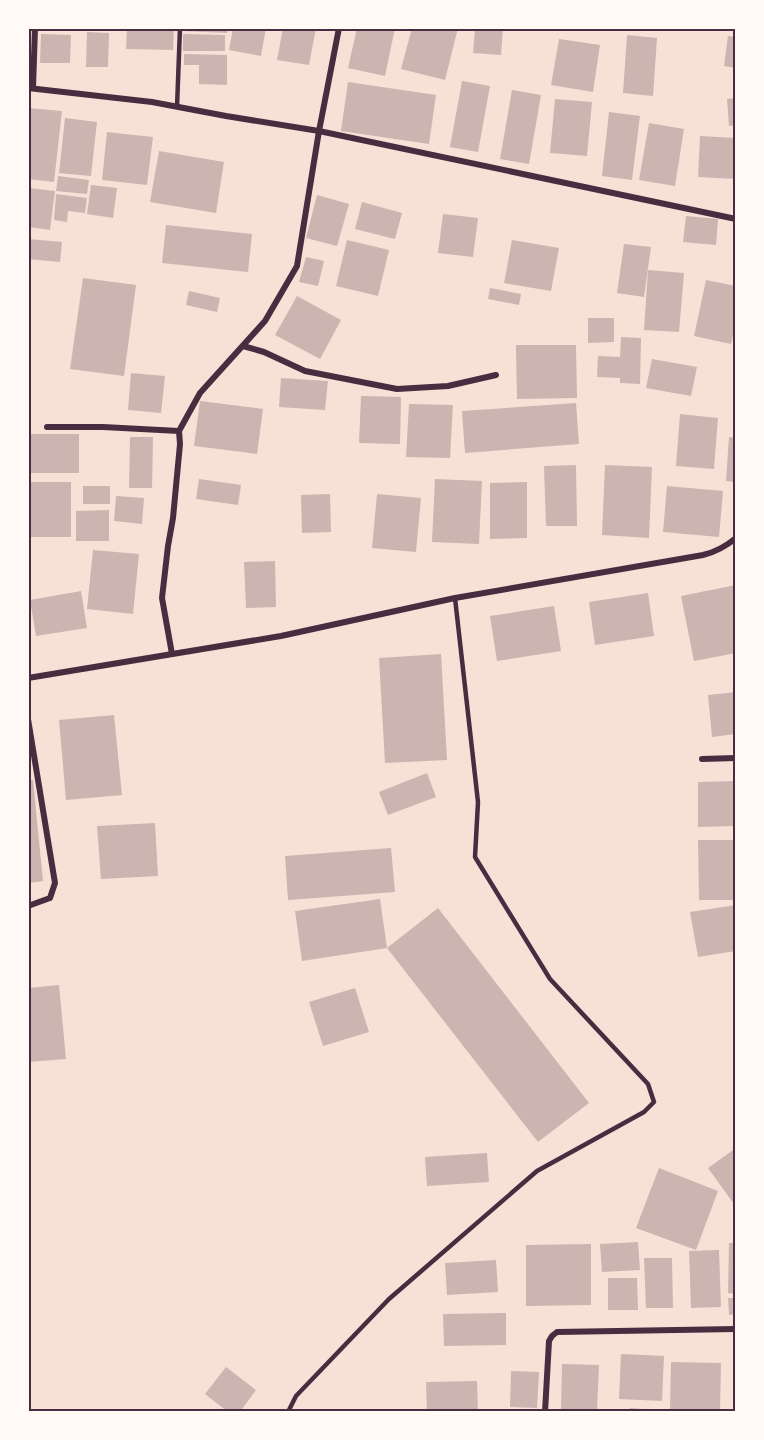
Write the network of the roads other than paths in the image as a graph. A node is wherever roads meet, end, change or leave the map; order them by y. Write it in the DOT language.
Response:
graph roads {
  1 [pos="35,28"];
  2 [pos="180,28"];
  3 [pos="339,28"];
  4 [pos="31,88"];
  5 [pos="177,107"];
  6 [pos="320,131"];
  7 [pos="735,219"];
  8 [pos="243,346"];
  9 [pos="496,375"];
  10 [pos="47,427"];
  11 [pos="179,431"];
  12 [pos="735,538"];
  13 [pos="724,548"];
  14 [pos="735,548"];
  15 [pos="455,598"];
  16 [pos="172,654"];
  17 [pos="28,678"];
  18 [pos="28,719"];
  19 [pos="735,758"];
  20 [pos="702,759"];
  21 [pos="28,906"];
  22 [pos="735,1329"];
  23 [pos="288,1412"];
  24 [pos="545,1412"];
  1 -- 4 [label="street"];
  2 -- 5 [label="lane"];
  3 -- 6 [label="street"];
  4 -- 5 [label="street"];
  5 -- 6 [label="street"];
  6 -- 7 [label="street"];
  6 -- 8 [label="street"];
  8 -- 9 [label="street"];
  8 -- 11 [label="street"];
  10 -- 11 [label="street"];
  11 -- 16 [label="street"];
  12 -- 13 [label="street"];
  13 -- 14 [label="street"];
  13 -- 15 [label="street"];
  15 -- 16 [label="street"];
  15 -- 23 [label="lane"];
  16 -- 17 [label="street"];
  18 -- 21 [label="street"];
  19 -- 20 [label="street"];
  22 -- 24 [label="street"];
}
